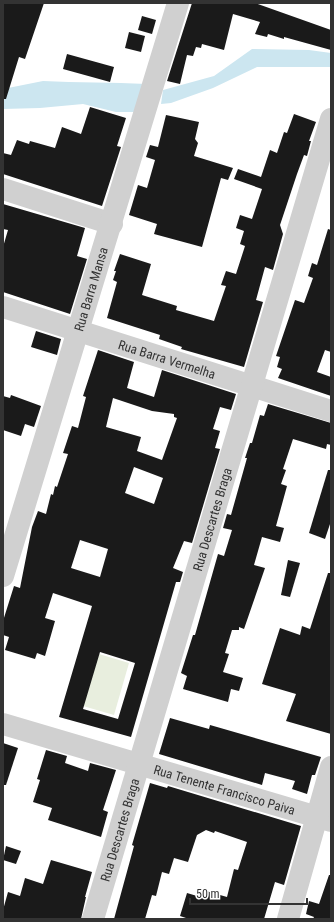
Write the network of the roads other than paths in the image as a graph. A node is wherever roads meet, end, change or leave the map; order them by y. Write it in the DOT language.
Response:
graph roads {
  1 [pos="178,3"];
  2 [pos="331,119"];
  3 [pos="3,189"];
  4 [pos="112,224"];
  5 [pos="3,307"];
  6 [pos="79,331"];
  7 [pos="250,386"];
  8 [pos="331,411"];
  9 [pos="3,576"];
  10 [pos="3,724"];
  11 [pos="140,766"];
  12 [pos="331,767"];
  13 [pos="324,818"];
  14 [pos="93,919"];
  15 [pos="288,919"];
  1 -- 4 [label="street, Rua Barra Mansa"];
  2 -- 7 [label="street, Rua Descartes Braga"];
  3 -- 4 [label="street"];
  4 -- 6 [label="street, Rua Barra Mansa"];
  5 -- 6 [label="street, Rua Barra Vermelha"];
  6 -- 7 [label="street, Rua Barra Vermelha"];
  6 -- 9 [label="street, Rua Barra Mansa"];
  7 -- 8 [label="street, Rua Barra Vermelha"];
  7 -- 11 [label="street, Rua Descartes Braga"];
  10 -- 11 [label="street, Rua Tenente Francisco Paiva"];
  11 -- 13 [label="street, Rua Tenente Francisco Paiva"];
  11 -- 14 [label="street, Rua Descartes Braga"];
  12 -- 13 [label="street"];
  13 -- 15 [label="street"];
}
